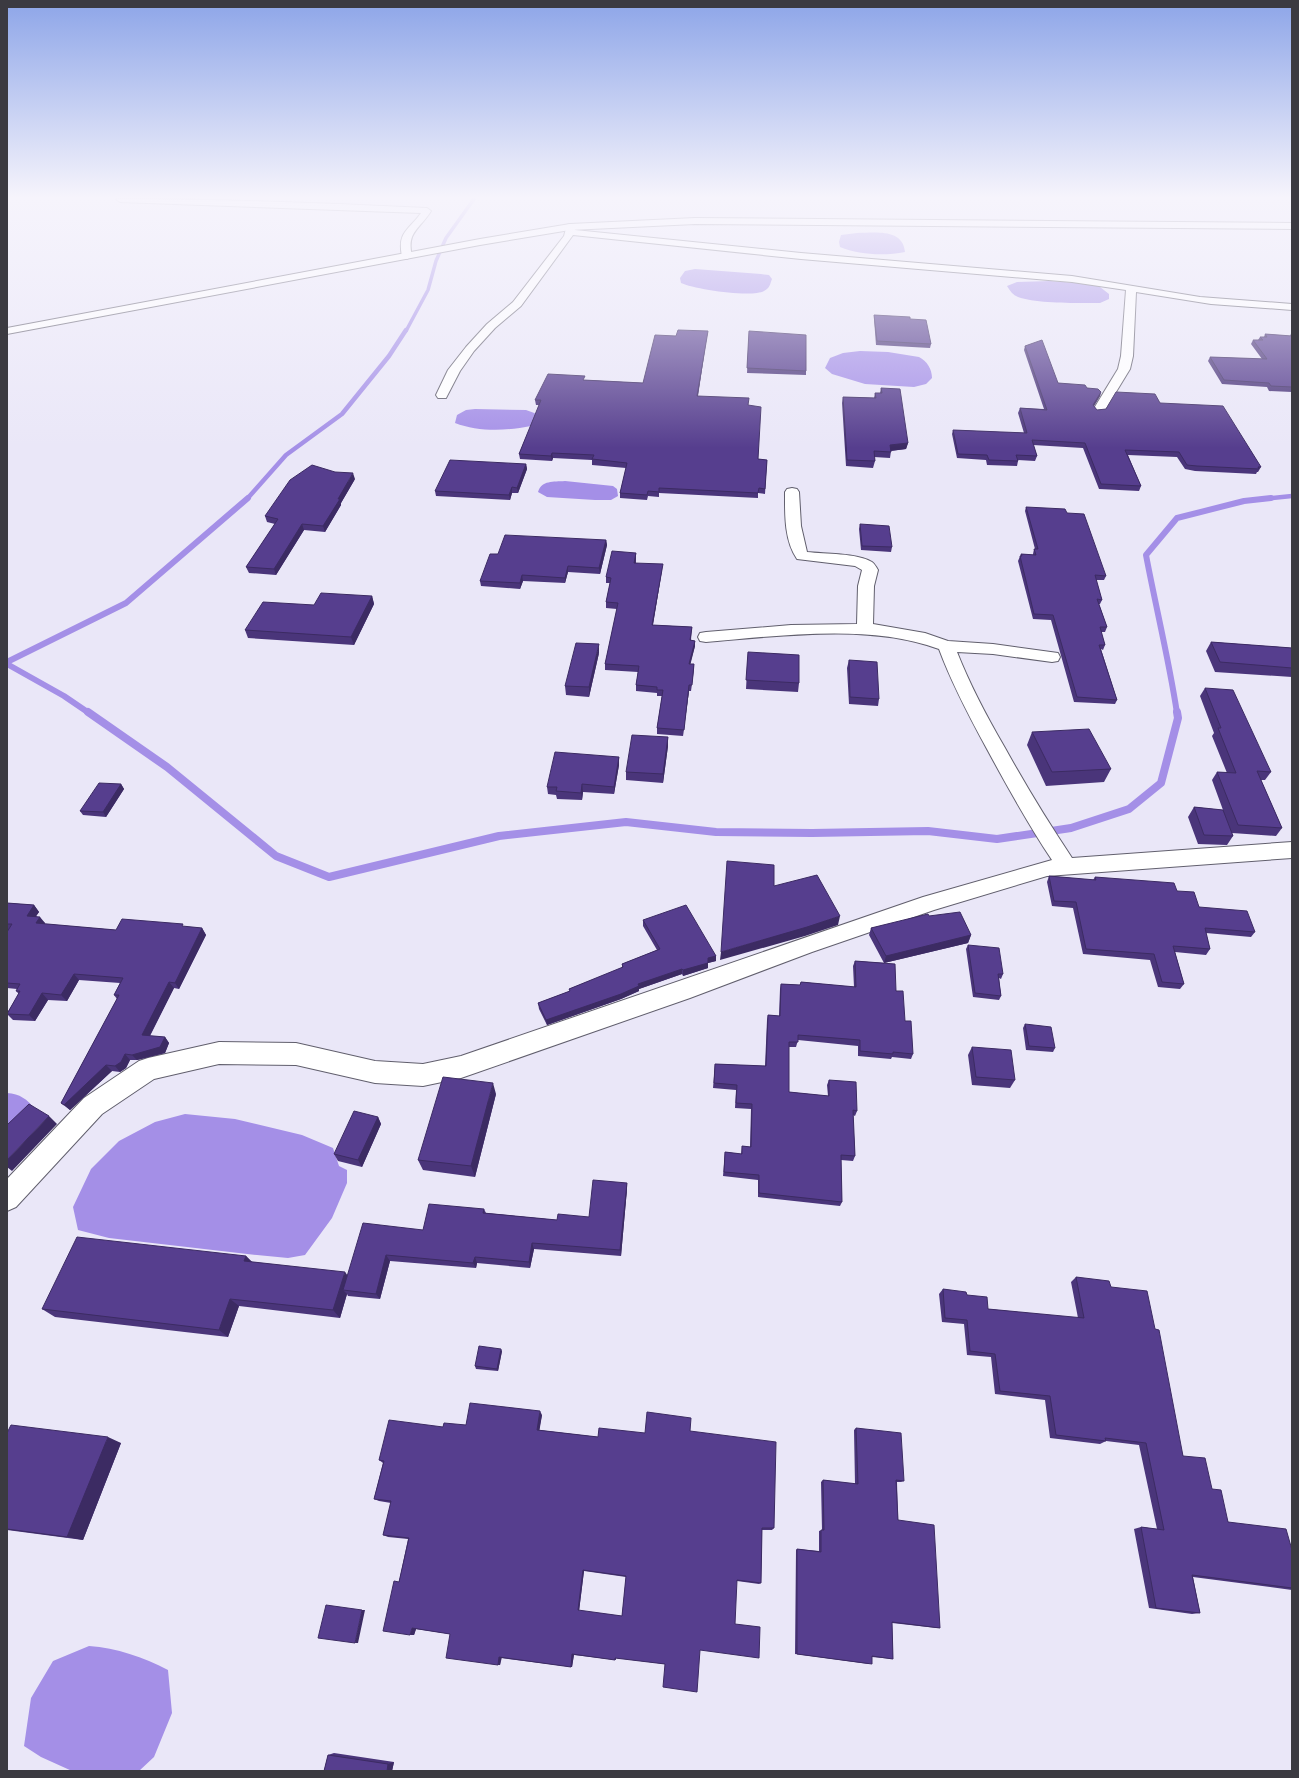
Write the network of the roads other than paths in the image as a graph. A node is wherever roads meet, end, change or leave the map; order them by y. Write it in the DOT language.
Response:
graph roads {
  1 [pos="268,282"];
  2 [pos="533,282"];
  3 [pos="1091,282"];
  4 [pos="1131,288"];
  5 [pos="1292,307"];
  6 [pos="7,331"];
  7 [pos="442,395"];
  8 [pos="1099,410"];
  9 [pos="792,492"];
  10 [pos="865,629"];
  11 [pos="706,637"];
  12 [pos="946,646"];
  13 [pos="1052,657"];
  14 [pos="1292,850"];
  15 [pos="1061,859"];
  16 [pos="8,1196"];
  1 -- 6 [label="main road"];
  2 -- 7 [label="street"];
  3 -- 4 [label="street"];
  4 -- 5 [label="street"];
  4 -- 8 [label="street"];
  9 -- 10 [label="street"];
  10 -- 11 [label="street"];
  10 -- 12 [label="street"];
  12 -- 13 [label="street"];
  12 -- 15 [label="street"];
  14 -- 15 [label="street"];
  15 -- 16 [label="street"];
}
